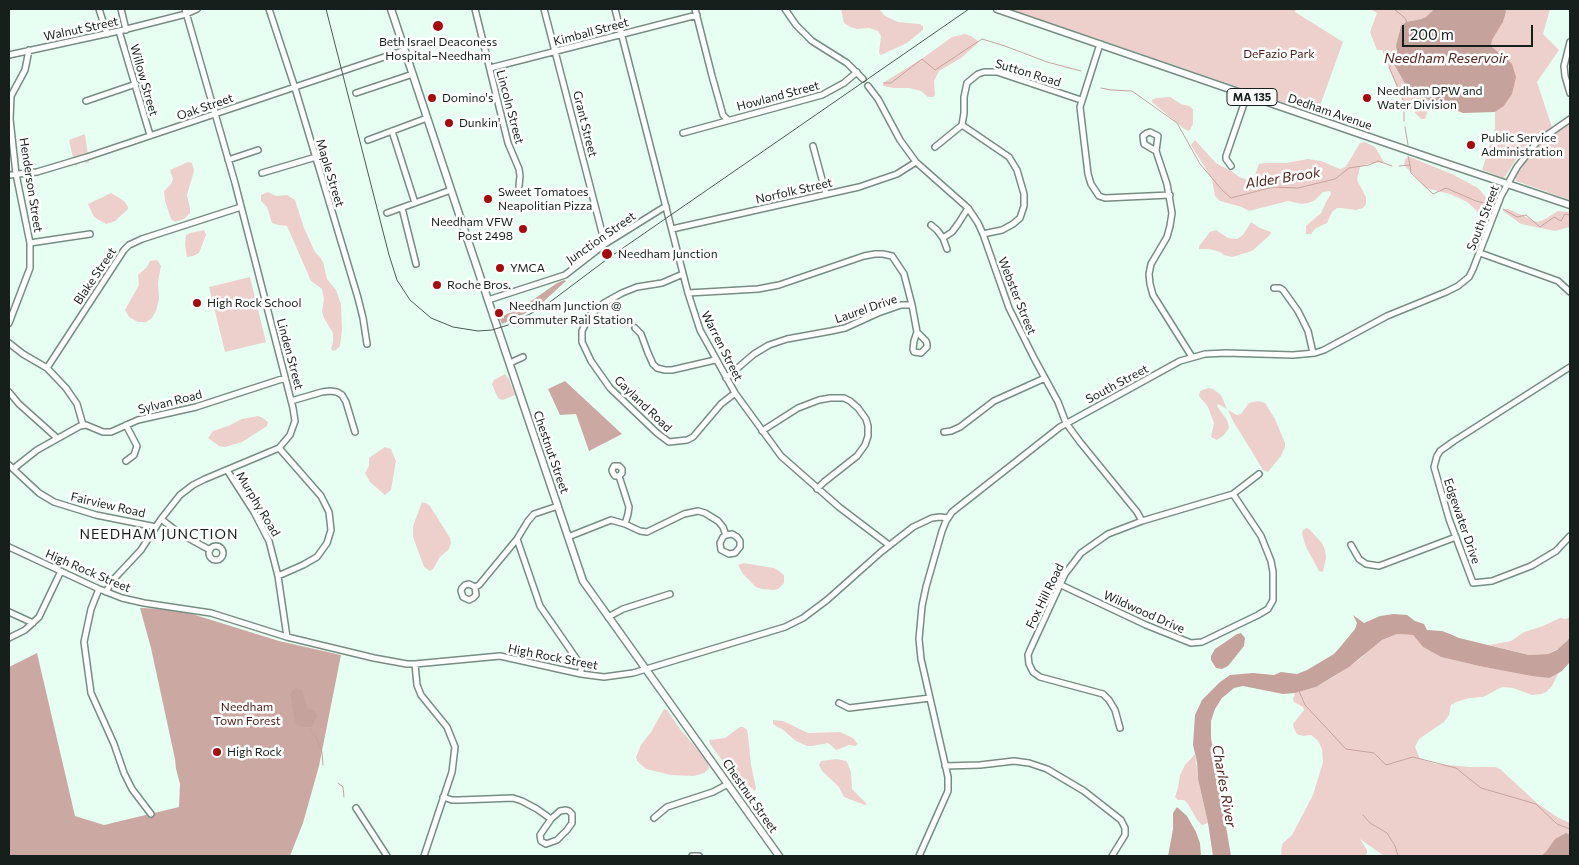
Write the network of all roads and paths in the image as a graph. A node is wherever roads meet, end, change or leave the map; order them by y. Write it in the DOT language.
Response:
graph roads {
  1 [pos="100,9"];
  2 [pos="121,9"];
  3 [pos="197,9"];
  4 [pos="269,9"];
  5 [pos="392,9"];
  6 [pos="475,9"];
  7 [pos="544,9"];
  8 [pos="616,9"];
  9 [pos="785,9"];
  10 [pos="997,9"];
  11 [pos="186,11"];
  12 [pos="696,12"];
  13 [pos="126,30"];
  14 [pos="119,31"];
  15 [pos="107,34"];
  16 [pos="622,34"];
  17 [pos="1570,42"];
  18 [pos="1100,44"];
  19 [pos="29,50"];
  20 [pos="405,50"];
  21 [pos="556,51"];
  22 [pos="9,55"];
  23 [pos="490,68"];
  24 [pos="857,72"];
  25 [pos="413,74"];
  26 [pos="863,79"];
  27 [pos="136,84"];
  28 [pos="868,86"];
  29 [pos="295,88"];
  30 [pos="356,93"];
  31 [pos="1570,94"];
  32 [pos="1247,95"];
  33 [pos="1081,100"];
  34 [pos="86,101"];
  35 [pos="215,114"];
  36 [pos="427,118"];
  37 [pos="1570,119"];
  38 [pos="728,120"];
  39 [pos="962,125"];
  40 [pos="392,131"];
  41 [pos="683,134"];
  42 [pos="150,135"];
  43 [pos="368,140"];
  44 [pos="813,146"];
  45 [pos="935,147"];
  46 [pos="258,150"];
  47 [pos="1156,151"];
  48 [pos="316,157"];
  49 [pos="228,160"];
  50 [pos="916,162"];
  51 [pos="1231,166"];
  52 [pos="262,172"];
  53 [pos="16,174"];
  54 [pos="9,175"];
  55 [pos="1507,184"];
  56 [pos="519,186"];
  57 [pos="452,190"];
  58 [pos="826,194"];
  59 [pos="1170,195"];
  60 [pos="416,203"];
  61 [pos="1570,204"];
  62 [pos="666,206"];
  63 [pos="241,207"];
  64 [pos="402,208"];
  65 [pos="968,208"];
  66 [pos="387,213"];
  67 [pos="931,225"];
  68 [pos="672,229"];
  69 [pos="90,234"];
  70 [pos="983,234"];
  71 [pos="943,238"];
  72 [pos="30,243"];
  73 [pos="605,244"];
  74 [pos="947,249"];
  75 [pos="1480,253"];
  76 [pos="416,264"];
  77 [pos="683,274"];
  78 [pos="1274,288"];
  79 [pos="1570,292"];
  80 [pos="688,293"];
  81 [pos="488,300"];
  82 [pos="912,305"];
  83 [pos="9,323"];
  84 [pos="635,328"];
  85 [pos="917,332"];
  86 [pos="11,344"];
  87 [pos="367,344"];
  88 [pos="9,352"];
  89 [pos="1313,353"];
  90 [pos="523,357"];
  91 [pos="1192,357"];
  92 [pos="715,360"];
  93 [pos="510,363"];
  94 [pos="1570,366"];
  95 [pos="47,368"];
  96 [pos="285,378"];
  97 [pos="726,378"];
  98 [pos="1045,378"];
  99 [pos="9,392"];
  100 [pos="735,393"];
  101 [pos="292,401"];
  102 [pos="1066,423"];
  103 [pos="83,425"];
  104 [pos="126,425"];
  105 [pos="762,431"];
  106 [pos="355,432"];
  107 [pos="944,432"];
  108 [pos="57,438"];
  109 [pos="279,448"];
  110 [pos="126,461"];
  111 [pos="11,467"];
  112 [pos="226,470"];
  113 [pos="1259,474"];
  114 [pos="619,476"];
  115 [pos="817,489"];
  116 [pos="1233,494"];
  117 [pos="558,506"];
  118 [pos="948,518"];
  119 [pos="161,519"];
  120 [pos="1142,521"];
  121 [pos="625,524"];
  122 [pos="156,526"];
  123 [pos="726,535"];
  124 [pos="1570,536"];
  125 [pos="568,537"];
  126 [pos="1456,537"];
  127 [pos="516,539"];
  128 [pos="889,545"];
  129 [pos="1351,545"];
  130 [pos="9,547"];
  131 [pos="210,550"];
  132 [pos="62,571"];
  133 [pos="278,576"];
  134 [pos="1060,585"];
  135 [pos="475,587"];
  136 [pos="99,589"];
  137 [pos="106,592"];
  138 [pos="670,594"];
  139 [pos="9,612"];
  140 [pos="608,616"];
  141 [pos="33,623"];
  142 [pos="287,637"];
  143 [pos="9,638"];
  144 [pos="415,664"];
  145 [pos="646,670"];
  146 [pos="581,674"];
  147 [pos="930,698"];
  148 [pos="839,703"];
  149 [pos="1120,728"];
  150 [pos="945,766"];
  151 [pos="728,784"];
  152 [pos="443,797"];
  153 [pos="356,808"];
  154 [pos="151,814"];
  155 [pos="654,818"];
  156 [pos="550,820"];
  157 [pos="387,856"];
  158 [pos="424,856"];
  159 [pos="692,856"];
  160 [pos="699,856"];
  161 [pos="779,856"];
  162 [pos="919,856"];
  163 [pos="1112,856"];
  1 -- 15 [label="street"];
  2 -- 13 [label="street"];
  3 -- 11 [label="street, Walnut Street"];
  4 -- 29 [label="street, Maple Street"];
  5 -- 20 [label="main road, Chestnut Street"];
  6 -- 23 [label="street, Lincoln Street"];
  7 -- 21 [label="street, Grant Street"];
  8 -- 16 [label="street, Warren Street"];
  9 -- 24 [label="street"];
  10 -- 18 [label="main road, Dedham Avenue / MA 135"];
  11 -- 13 [label="street, Walnut Street"];
  11 -- 35 [label="street, Linden Street"];
  12 -- 16 [label="street, Kimball Street"];
  12 -- 38 [label="street"];
  13 -- 14 [label="street, Walnut Street"];
  14 -- 15 [label="street, Walnut Street"];
  14 -- 27 [label="street, Willow Street"];
  15 -- 19 [label="street, Walnut Street"];
  16 -- 21 [label="street, Kimball Street"];
  16 -- 62 [label="street, Warren Street"];
  17 -- 31 [label="street"];
  18 -- 32 [label="main road, Dedham Avenue / MA 135"];
  18 -- 33 [label="street"];
  19 -- 22 [label="street, Walnut Street"];
  19 -- 53 [label="street, Henderson Street"];
  20 -- 25 [label="main road, Chestnut Street"];
  20 -- 29 [label="street, Oak Street"];
  21 -- 23 [label="street, Kimball Street"];
  21 -- 73 [label="street, Grant Street"];
  23 -- 56 [label="street, Lincoln Street"];
  24 -- 26 [label="street"];
  24 -- 38 [label="street, Howland Street"];
  25 -- 30 [label="street"];
  25 -- 36 [label="main road, Chestnut Street"];
  27 -- 34 [label="street"];
  27 -- 42 [label="street, Willow Street"];
  28 -- 50 [label="street, Webster Street"];
  29 -- 35 [label="street, Oak Street"];
  29 -- 48 [label="street, Maple Street"];
  32 -- 51 [label="street"];
  32 -- 55 [label="main road, Dedham Avenue / MA 135"];
  33 -- 39 [label="street, Sutton Road"];
  33 -- 59 [label="street"];
  35 -- 42 [label="street, Oak Street"];
  35 -- 49 [label="street, Linden Street"];
  36 -- 40 [label="street"];
  36 -- 57 [label="main road, Chestnut Street"];
  37 -- 55 [label="street, South Street"];
  38 -- 41 [label="street, Howland Street"];
  39 -- 45 [label="street"];
  39 -- 70 [label="street"];
  40 -- 43 [label="street"];
  40 -- 60 [label="street"];
  42 -- 53 [label="street, Oak Street"];
  44 -- 58 [label="street"];
  46 -- 49 [label="street"];
  47 -- 59 [label="street"];
  48 -- 52 [label="street"];
  48 -- 87 [label="street, Maple Street"];
  49 -- 63 [label="street, Linden Street"];
  50 -- 58 [label="street, Norfolk Street"];
  50 -- 65 [label="street, Webster Street"];
  53 -- 54 [label="street, Oak Street"];
  53 -- 72 [label="street, Henderson Street"];
  55 -- 61 [label="main road, Dedham Avenue / MA 135"];
  55 -- 75 [label="street, South Street"];
  57 -- 60 [label="street"];
  57 -- 81 [label="main road, Chestnut Street"];
  58 -- 68 [label="street, Norfolk Street"];
  59 -- 91 [label="street"];
  60 -- 64 [label="street"];
  62 -- 68 [label="street, Warren Street"];
  62 -- 73 [label="street, Junction Street"];
  63 -- 95 [label="street, Blake Street"];
  63 -- 96 [label="street, Linden Street"];
  64 -- 66 [label="street"];
  64 -- 76 [label="street"];
  65 -- 70 [label="street, Webster Street"];
  65 -- 71 [label="street"];
  67 -- 71 [label="street"];
  68 -- 77 [label="street, Warren Street"];
  69 -- 72 [label="street"];
  70 -- 98 [label="street, Webster Street"];
  71 -- 74 [label="street"];
  72 -- 83 [label="street, Henderson Street"];
  73 -- 81 [label="street, Junction Street"];
  75 -- 79 [label="street"];
  75 -- 89 [label="street, South Street"];
  77 -- 80 [label="street, Warren Street"];
  77 -- 100 [label="street, Gayland Road"];
  78 -- 89 [label="street"];
  80 -- 82 [label="street, Laurel Drive"];
  80 -- 92 [label="street, Warren Street"];
  81 -- 93 [label="main road, Chestnut Street"];
  82 -- 85 [label="street"];
  82 -- 97 [label="street, Laurel Drive"];
  84 -- 92 [label="street"];
  86 -- 88 [label="street"];
  86 -- 95 [label="street"];
  89 -- 91 [label="street, South Street"];
  90 -- 93 [label="street"];
  91 -- 102 [label="street, South Street"];
  92 -- 97 [label="street, Warren Street"];
  93 -- 117 [label="main road, Chestnut Street"];
  94 -- 126 [label="street, Edgewater Drive"];
  95 -- 103 [label="street"];
  96 -- 101 [label="street, Linden Street"];
  96 -- 104 [label="street, Sylvan Road"];
  97 -- 100 [label="street, Warren Street"];
  98 -- 102 [label="street, Webster Street"];
  98 -- 107 [label="street"];
  99 -- 108 [label="street"];
  100 -- 105 [label="street, Warren Street"];
  101 -- 106 [label="street"];
  101 -- 109 [label="street, Linden Street"];
  102 -- 118 [label="street, South Street"];
  102 -- 120 [label="street, Webster Street"];
  103 -- 104 [label="street, Sylvan Road"];
  103 -- 108 [label="street"];
  104 -- 110 [label="street"];
  105 -- 115 [label="street, Warren Street"];
  105 -- 115 [label="street"];
  108 -- 111 [label="street"];
  109 -- 112 [label="street"];
  109 -- 133 [label="street"];
  111 -- 122 [label="street, Fairview Road"];
  112 -- 119 [label="street"];
  112 -- 133 [label="street, Murphy Road"];
  113 -- 116 [label="street, Fox Hill Road"];
  114 -- 121 [label="street"];
  115 -- 128 [label="street, Warren Street"];
  116 -- 120 [label="street, Fox Hill Road"];
  116 -- 134 [label="street, Wildwood Drive"];
  117 -- 125 [label="main road, Chestnut Street"];
  117 -- 127 [label="street"];
  118 -- 128 [label="street, High Rock Street"];
  118 -- 147 [label="street, South Street"];
  119 -- 122 [label="street"];
  119 -- 131 [label="street"];
  120 -- 134 [label="street, Fox Hill Road"];
  121 -- 123 [label="street"];
  121 -- 125 [label="street"];
  122 -- 137 [label="street"];
  123 -- 123 [label="street"];
  124 -- 126 [label="street, Edgewater Drive"];
  125 -- 140 [label="main road, Chestnut Street"];
  126 -- 129 [label="street"];
  127 -- 135 [label="street"];
  127 -- 146 [label="street"];
  128 -- 145 [label="street, High Rock Street"];
  130 -- 132 [label="street, High Rock Street"];
  132 -- 136 [label="street, High Rock Street"];
  132 -- 141 [label="street"];
  133 -- 142 [label="street, Murphy Road"];
  134 -- 149 [label="street, Fox Hill Road"];
  136 -- 137 [label="street, High Rock Street"];
  136 -- 154 [label="street"];
  137 -- 142 [label="street, High Rock Street"];
  138 -- 140 [label="street"];
  139 -- 141 [label="street"];
  140 -- 145 [label="main road, Chestnut Street"];
  141 -- 143 [label="street"];
  142 -- 144 [label="street, High Rock Street"];
  144 -- 146 [label="street, High Rock Street"];
  144 -- 152 [label="street"];
  145 -- 146 [label="street, High Rock Street"];
  145 -- 151 [label="main road, Chestnut Street"];
  147 -- 148 [label="street"];
  147 -- 150 [label="street, South Street"];
  150 -- 162 [label="street, South Street"];
  150 -- 163 [label="street"];
  151 -- 155 [label="street"];
  151 -- 161 [label="main road, Chestnut Street"];
  152 -- 156 [label="street"];
  152 -- 158 [label="street"];
  153 -- 157 [label="street"];
  156 -- 156 [label="street"];
  159 -- 160 [label="street"];
}
